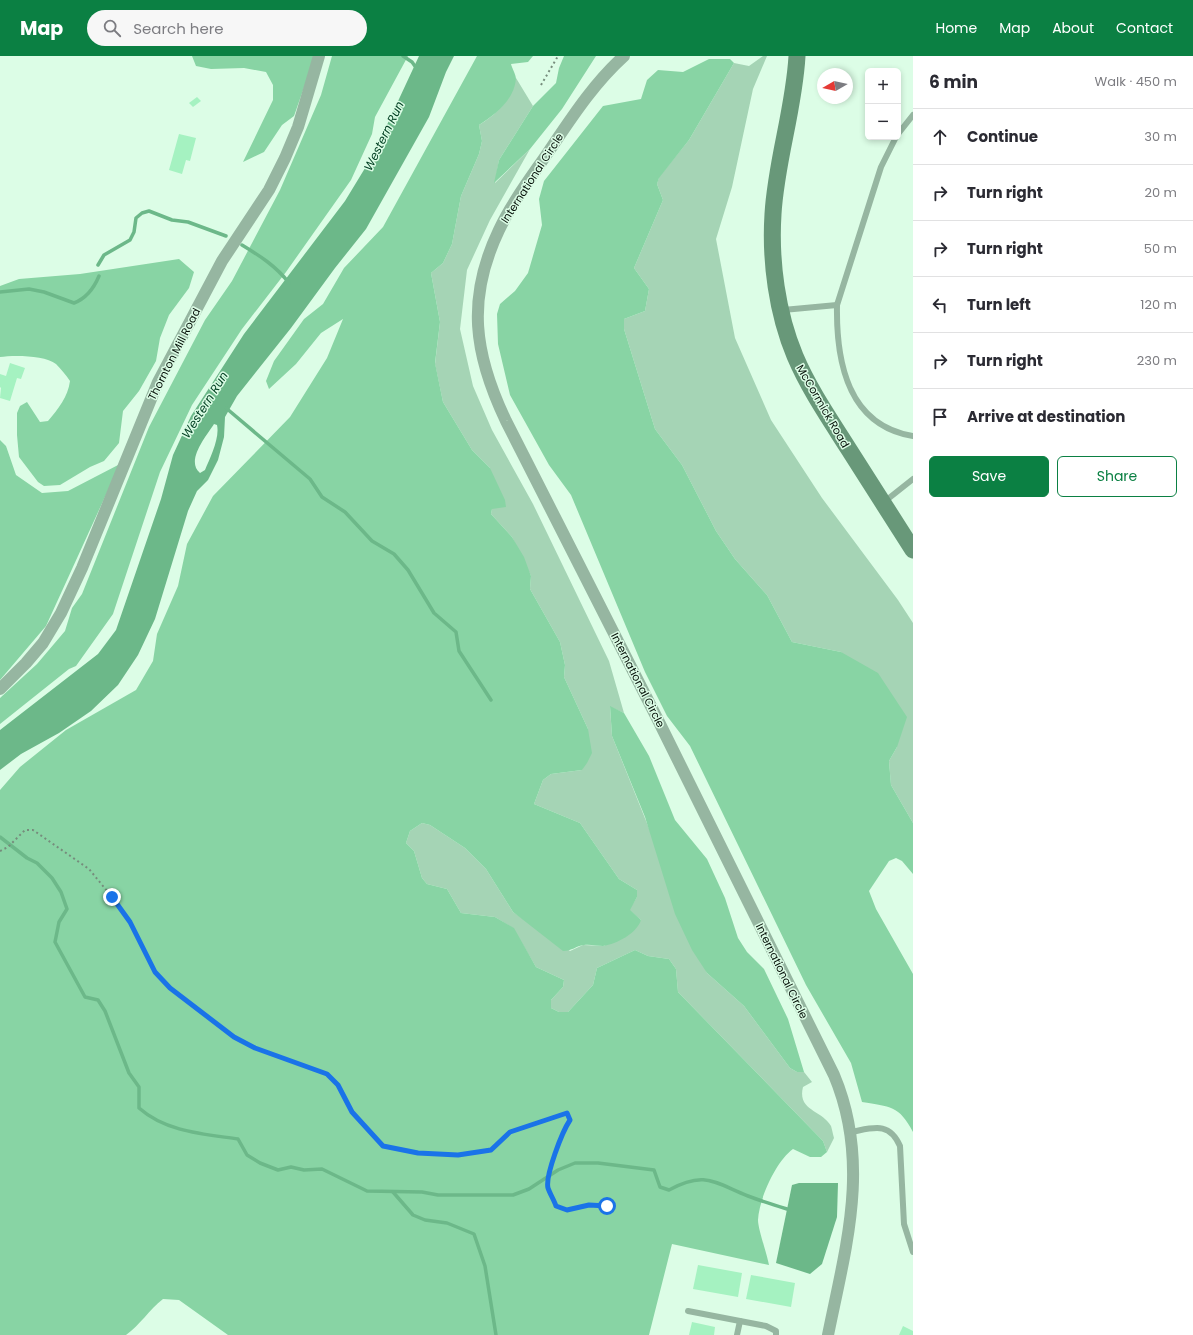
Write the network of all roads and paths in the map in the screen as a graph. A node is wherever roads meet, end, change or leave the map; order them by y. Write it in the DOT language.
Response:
graph roads {
  1 [pos="319,56"];
  2 [pos="558,56"];
  3 [pos="624,56"];
  4 [pos="797,56"];
  5 [pos="541,85"];
  6 [pos="912,118"];
  7 [pos="901,131"];
  8 [pos="894,140"];
  9 [pos="837,304"];
  10 [pos="781,311"];
  11 [pos="913,436"];
  12 [pos="913,479"];
  13 [pos="883,503"];
  14 [pos="913,550"];
  15 [pos="0,689"];
  16 [pos="0,850"];
  17 [pos="851,1132"];
  18 [pos="607,1206"];
  19 [pos="913,1252"];
  20 [pos="688,1310"];
  21 [pos="740,1321"];
  22 [pos="737,1335"];
  23 [pos="776,1335"];
  24 [pos="828,1335"];
  1 -- 15 [label="street, Thornton Mill Road"];
  2 -- 5 [label="path"];
  3 -- 17 [label="street, International Circle"];
  4 -- 10 [label="main road, McCormick Road"];
  6 -- 7 [label="lane"];
  8 -- 9 [label="lane"];
  9 -- 10 [label="lane"];
  9 -- 11 [label="lane"];
  10 -- 13 [label="main road, McCormick Road"];
  12 -- 13 [label="lane"];
  13 -- 14 [label="main road, McCormick Road"];
  16 -- 18 [label="path"];
  17 -- 19 [label="lane"];
  17 -- 24 [label="street, International Circle"];
  20 -- 21 [label="lane"];
  21 -- 22 [label="lane"];
  21 -- 23 [label="lane"];
}
